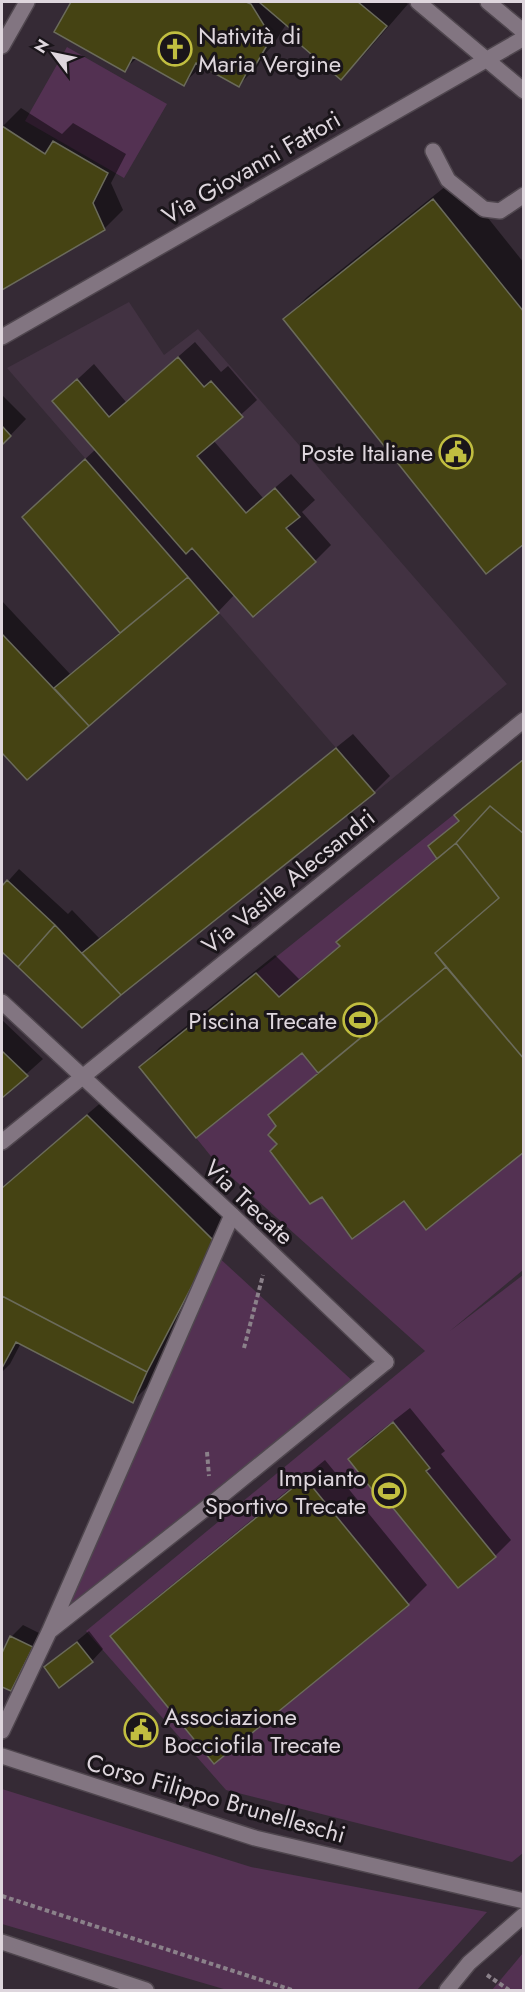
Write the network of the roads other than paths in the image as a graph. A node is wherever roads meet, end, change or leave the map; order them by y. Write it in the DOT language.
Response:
graph roads {
  1 [pos="27,2"];
  2 [pos="418,2"];
  3 [pos="488,2"];
  4 [pos="524,32"];
  5 [pos="524,38"];
  6 [pos="2,46"];
  7 [pos="485,58"];
  8 [pos="524,91"];
  9 [pos="433,151"];
  10 [pos="524,195"];
  11 [pos="2,337"];
  12 [pos="524,720"];
  13 [pos="2,1002"];
  14 [pos="80,1077"];
  15 [pos="2,1142"];
  16 [pos="232,1215"];
  17 [pos="49,1632"];
  18 [pos="2,1731"];
  19 [pos="2,1756"];
  20 [pos="524,1902"];
  21 [pos="524,1915"];
  22 [pos="2,1942"];
  23 [pos="146,1990"];
  24 [pos="447,1990"];
  1 -- 6 [label="street"];
  2 -- 7 [label="street"];
  3 -- 4 [label="street"];
  5 -- 7 [label="street, Via Giovanni Fattori"];
  7 -- 8 [label="street"];
  7 -- 11 [label="street, Via Giovanni Fattori"];
  9 -- 10 [label="street"];
  12 -- 14 [label="street, Via Vasile Alecsandri"];
  13 -- 14 [label="street, Via Trecate"];
  14 -- 15 [label="street"];
  14 -- 16 [label="street, Via Trecate"];
  16 -- 17 [label="street"];
  16 -- 17 [label="street, Via Trecate"];
  17 -- 18 [label="street"];
  19 -- 20 [label="street, Corso Filippo Brunelleschi"];
  21 -- 24 [label="street"];
  22 -- 23 [label="street"];
}
